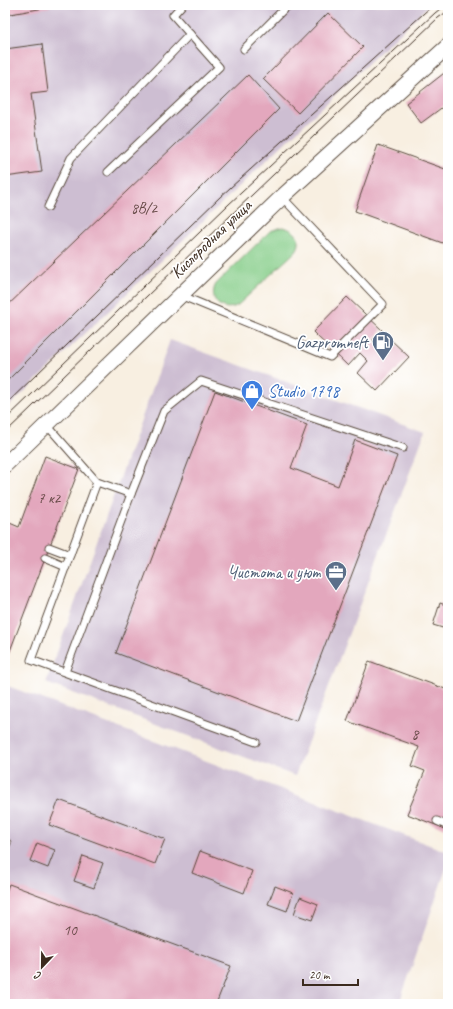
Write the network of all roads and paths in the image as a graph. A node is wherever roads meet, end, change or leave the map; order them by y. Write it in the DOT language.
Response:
graph roads {
  1 [pos="182,5"];
  2 [pos="290,5"];
  3 [pos="190,34"];
  4 [pos="448,46"];
  5 [pos="244,49"];
  6 [pos="108,172"];
  7 [pos="282,197"];
  8 [pos="48,207"];
  9 [pos="180,295"];
  10 [pos="46,424"];
  11 [pos="402,448"];
  12 [pos="5,465"];
  13 [pos="97,482"];
  14 [pos="131,494"];
  15 [pos="49,547"];
  16 [pos="70,555"];
  17 [pos="45,558"];
  18 [pos="66,567"];
  19 [pos="65,672"];
  20 [pos="256,742"];
  21 [pos="437,822"];
  22 [pos="448,826"];
  1 -- 3 [label="lane"];
  2 -- 5 [label="lane"];
  3 -- 6 [label="lane"];
  3 -- 8 [label="lane"];
  4 -- 7 [label="street, Кислородная улица"];
  7 -- 9 [label="street, Кислородная улица"];
  7 -- 9 [label="lane"];
  9 -- 10 [label="street, Кислородная улица"];
  10 -- 12 [label="street, Кислородная улица"];
  10 -- 13 [label="lane"];
  11 -- 14 [label="lane"];
  13 -- 14 [label="lane"];
  13 -- 16 [label="lane"];
  14 -- 19 [label="lane"];
  15 -- 16 [label="lane"];
  16 -- 18 [label="lane"];
  17 -- 18 [label="lane"];
  18 -- 19 [label="lane"];
  19 -- 20 [label="lane"];
  21 -- 22 [label="lane"];
}
